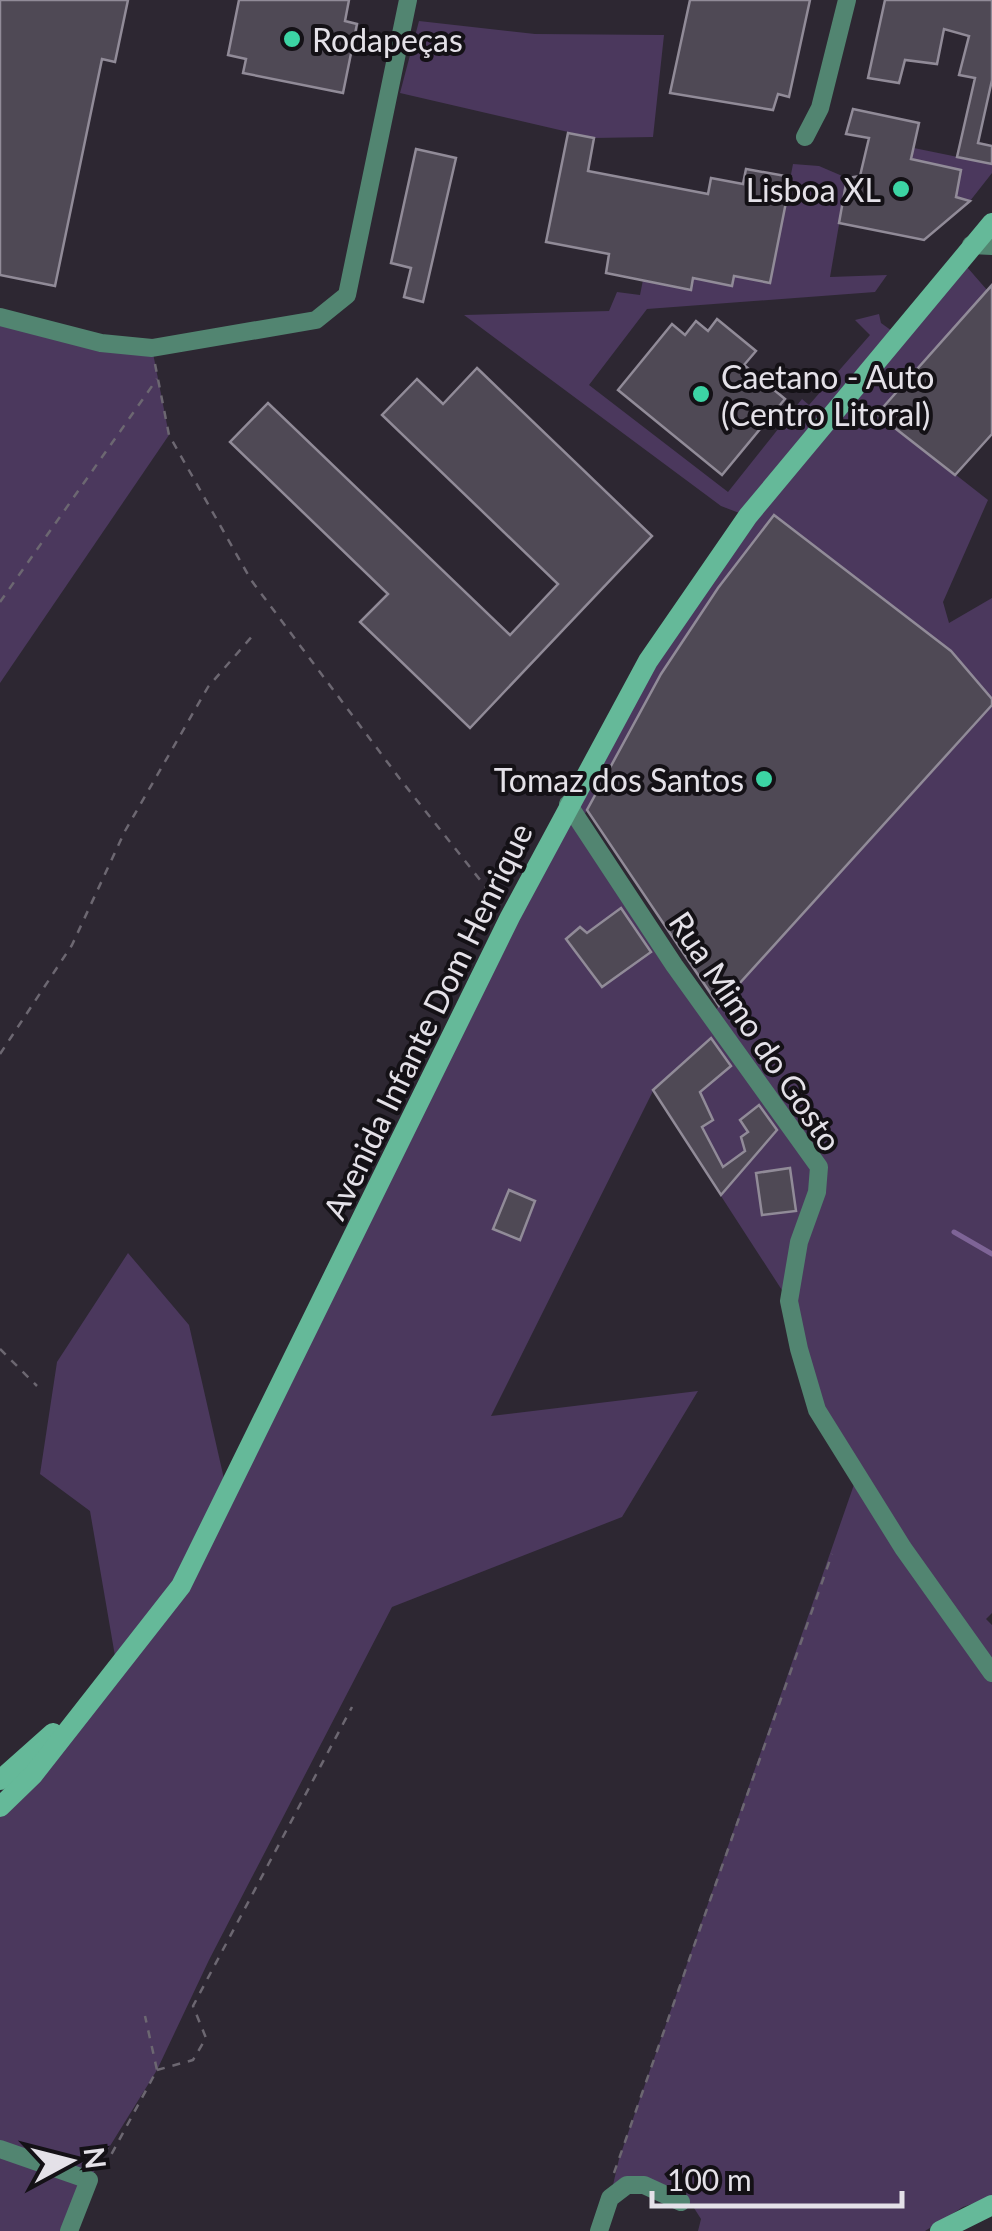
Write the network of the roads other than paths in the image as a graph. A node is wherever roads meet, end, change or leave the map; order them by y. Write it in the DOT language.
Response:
graph roads {
  1 [pos="408,0"];
  2 [pos="847,0"];
  3 [pos="805,137"];
  4 [pos="992,223"];
  5 [pos="982,246"];
  6 [pos="0,316"];
  7 [pos="568,804"];
  8 [pos="992,1673"];
  9 [pos="106,1684"];
  10 [pos="0,1780"];
  11 [pos="0,1807"];
  12 [pos="0,2148"];
  13 [pos="681,2202"];
  14 [pos="992,2205"];
  15 [pos="68,2231"];
  16 [pos="599,2231"];
  17 [pos="940,2231"];
  1 -- 6 [label="street"];
  2 -- 3 [label="street"];
  4 -- 5 [label="main road, Avenida Infante Dom Henrique"];
  5 -- 7 [label="main road, Avenida Infante Dom Henrique"];
  7 -- 8 [label="street, Rua Mimo do Gosto"];
  7 -- 9 [label="main road, Avenida Infante Dom Henrique"];
  9 -- 10 [label="main road, Avenida Infante Dom Henrique"];
  9 -- 11 [label="main road, Avenida Infante Dom Henrique"];
  12 -- 15 [label="street"];
  13 -- 16 [label="street"];
  14 -- 17 [label="main road"];
}
